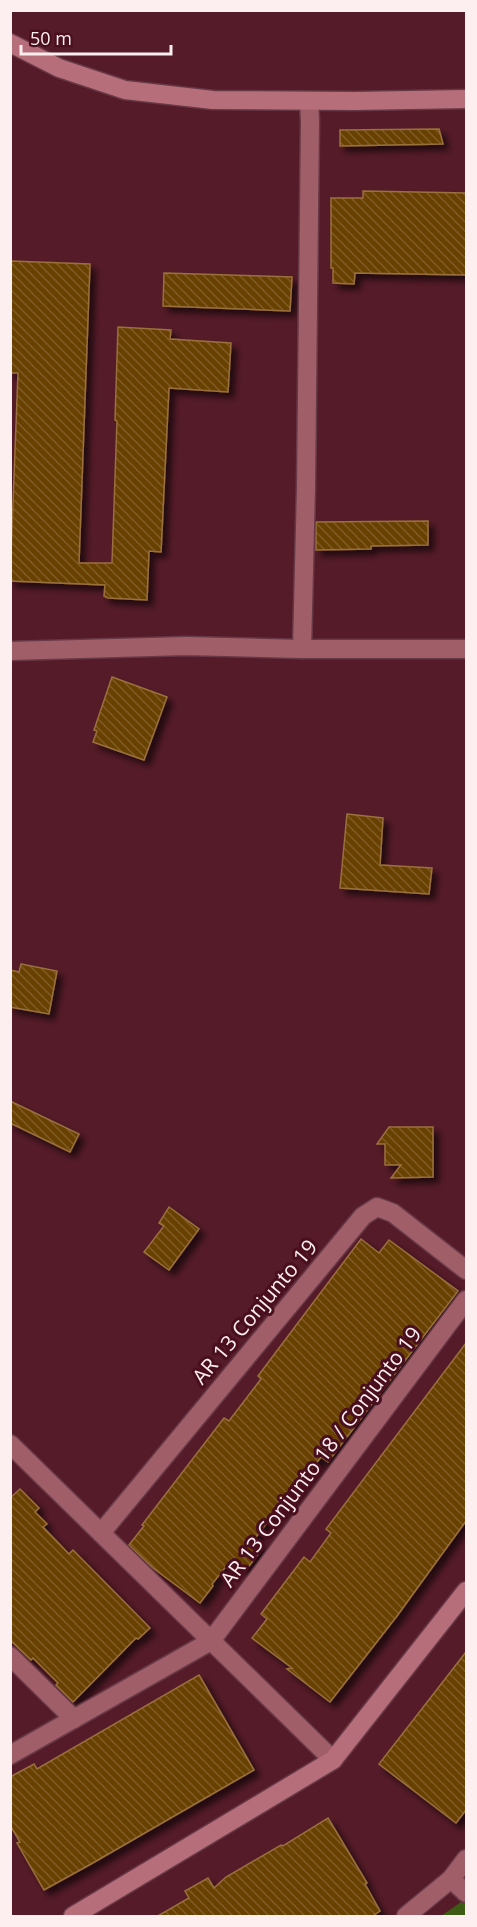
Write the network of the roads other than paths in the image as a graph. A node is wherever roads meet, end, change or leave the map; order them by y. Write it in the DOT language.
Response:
graph roads {
  1 [pos="10,43"];
  2 [pos="466,99"];
  3 [pos="309,101"];
  4 [pos="302,649"];
  5 [pos="466,649"];
  6 [pos="10,651"];
  7 [pos="466,1270"];
  8 [pos="466,1300"];
  9 [pos="10,1444"];
  10 [pos="101,1533"];
  11 [pos="466,1591"];
  12 [pos="211,1641"];
  13 [pos="10,1656"];
  14 [pos="74,1719"];
  15 [pos="10,1755"];
  16 [pos="333,1760"];
  17 [pos="466,1859"];
  18 [pos="451,1879"];
  19 [pos="466,1893"];
  20 [pos="73,1917"];
  21 [pos="406,1917"];
  1 -- 3 [label="street"];
  2 -- 3 [label="street"];
  3 -- 4 [label="street"];
  4 -- 5 [label="street"];
  4 -- 6 [label="street"];
  7 -- 10 [label="street, AR 13 Conjunto 19"];
  8 -- 12 [label="street, AR 13 Conjunto 18 / Conjunto 19"];
  9 -- 10 [label="street"];
  10 -- 12 [label="street"];
  11 -- 16 [label="street"];
  12 -- 14 [label="street"];
  12 -- 16 [label="street"];
  13 -- 14 [label="street"];
  14 -- 15 [label="street"];
  16 -- 20 [label="street"];
  17 -- 18 [label="street"];
  18 -- 19 [label="street"];
  18 -- 21 [label="street"];
}
